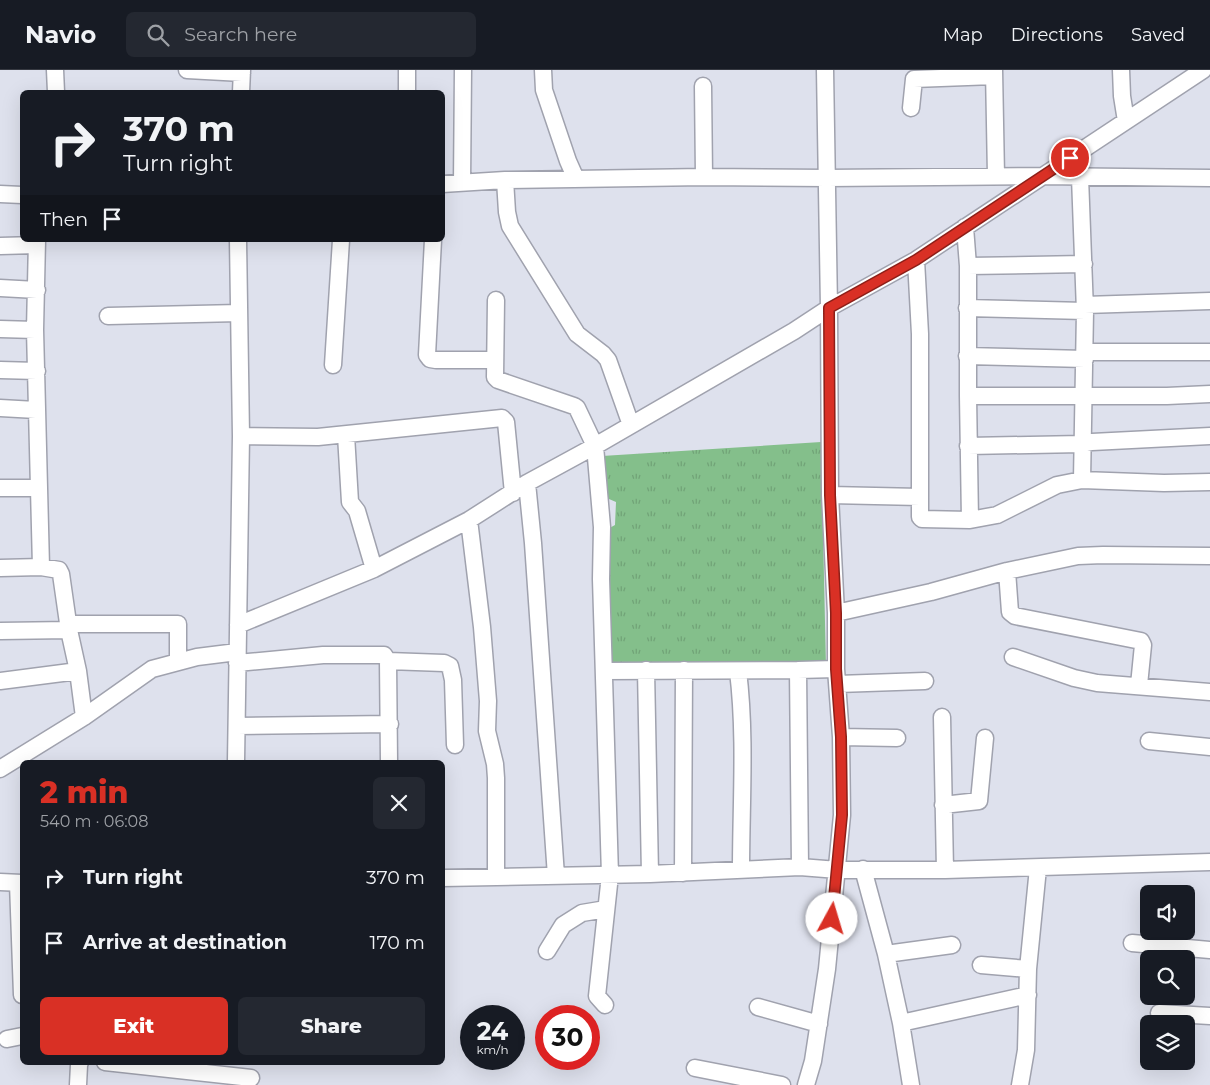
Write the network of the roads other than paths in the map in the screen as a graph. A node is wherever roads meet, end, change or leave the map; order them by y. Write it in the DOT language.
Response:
graph roads {
  1 [pos="55,70"];
  2 [pos="187,70"];
  3 [pos="407,70"];
  4 [pos="463,70"];
  5 [pos="543,70"];
  6 [pos="825,70"];
  7 [pos="1121,70"];
  8 [pos="1203,70"];
  9 [pos="242,72"];
  10 [pos="994,73"];
  11 [pos="703,86"];
  12 [pos="56,90"];
  13 [pos="241,90"];
  14 [pos="406,90"];
  15 [pos="911,108"];
  16 [pos="1126,121"];
  17 [pos="996,176"];
  18 [pos="1041,176"];
  19 [pos="704,177"];
  20 [pos="1080,177"];
  21 [pos="827,178"];
  22 [pos="1210,178"];
  23 [pos="576,179"];
  24 [pos="505,180"];
  25 [pos="462,183"];
  26 [pos="445,184"];
  27 [pos="0,194"];
  28 [pos="20,195"];
  29 [pos="965,227"];
  30 [pos="238,242"];
  31 [pos="341,242"];
  32 [pos="433,242"];
  33 [pos="37,243"];
  34 [pos="0,246"];
  35 [pos="916,260"];
  36 [pos="1084,264"];
  37 [pos="968,266"];
  38 [pos="0,288"];
  39 [pos="37,290"];
  40 [pos="496,300"];
  41 [pos="1210,301"];
  42 [pos="829,308"];
  43 [pos="967,308"];
  44 [pos="1085,308"];
  45 [pos="239,313"];
  46 [pos="108,316"];
  47 [pos="0,329"];
  48 [pos="35,330"];
  49 [pos="1210,352"];
  50 [pos="1085,355"];
  51 [pos="967,356"];
  52 [pos="494,360"];
  53 [pos="333,365"];
  54 [pos="0,370"];
  55 [pos="38,371"];
  56 [pos="1210,394"];
  57 [pos="968,396"];
  58 [pos="1084,397"];
  59 [pos="0,408"];
  60 [pos="36,410"];
  61 [pos="632,425"];
  62 [pos="346,434"];
  63 [pos="241,436"];
  64 [pos="1210,436"];
  65 [pos="1082,444"];
  66 [pos="595,446"];
  67 [pos="968,446"];
  68 [pos="1082,480"];
  69 [pos="1210,482"];
  70 [pos="527,483"];
  71 [pos="0,488"];
  72 [pos="39,488"];
  73 [pos="513,493"];
  74 [pos="830,495"];
  75 [pos="920,497"];
  76 [pos="469,520"];
  77 [pos="970,520"];
  78 [pos="1210,556"];
  79 [pos="41,567"];
  80 [pos="0,568"];
  81 [pos="374,569"];
  82 [pos="1007,572"];
  83 [pos="836,613"];
  84 [pos="238,625"];
  85 [pos="68,627"];
  86 [pos="0,630"];
  87 [pos="237,657"];
  88 [pos="1013,657"];
  89 [pos="178,661"];
  90 [pos="388,661"];
  91 [pos="646,670"];
  92 [pos="684,670"];
  93 [pos="798,670"];
  94 [pos="78,671"];
  95 [pos="604,671"];
  96 [pos="738,671"];
  97 [pos="837,676"];
  98 [pos="0,681"];
  99 [pos="925,682"];
  100 [pos="1139,686"];
  101 [pos="1210,692"];
  102 [pos="84,717"];
  103 [pos="942,718"];
  104 [pos="390,724"];
  105 [pos="237,726"];
  106 [pos="841,737"];
  107 [pos="897,738"];
  108 [pos="985,738"];
  109 [pos="1149,741"];
  110 [pos="455,745"];
  111 [pos="1210,747"];
  112 [pos="236,760"];
  113 [pos="389,760"];
  114 [pos="0,770"];
  115 [pos="944,805"];
  116 [pos="1210,862"];
  117 [pos="800,867"];
  118 [pos="1038,868"];
  119 [pos="863,869"];
  120 [pos="741,870"];
  121 [pos="838,870"];
  122 [pos="945,870"];
  123 [pos="682,873"];
  124 [pos="650,874"];
  125 [pos="610,875"];
  126 [pos="556,876"];
  127 [pos="496,877"];
  128 [pos="445,878"];
  129 [pos="0,882"];
  130 [pos="20,883"];
  131 [pos="606,909"];
  132 [pos="952,944"];
  133 [pos="1132,944"];
  134 [pos="1210,950"];
  135 [pos="547,951"];
  136 [pos="886,954"];
  137 [pos="981,965"];
  138 [pos="1028,969"];
  139 [pos="1028,995"];
  140 [pos="604,1005"];
  141 [pos="758,1007"];
  142 [pos="1159,1012"];
  143 [pos="1210,1016"];
  144 [pos="819,1024"];
  145 [pos="901,1024"];
  146 [pos="80,1065"];
  147 [pos="139,1065"];
  148 [pos="695,1068"];
  149 [pos="251,1075"];
  150 [pos="78,1085"];
  151 [pos="782,1085"];
  152 [pos="806,1085"];
  153 [pos="911,1085"];
  154 [pos="1020,1085"];
  1 -- 12 [label="street"];
  2 -- 9 [label="street"];
  3 -- 14 [label="street"];
  4 -- 25 [label="street"];
  5 -- 23 [label="street"];
  6 -- 21 [label="street"];
  7 -- 16 [label="street"];
  8 -- 16 [label="street"];
  9 -- 13 [label="street"];
  10 -- 15 [label="street"];
  10 -- 17 [label="street"];
  11 -- 19 [label="street"];
  16 -- 18 [label="street"];
  17 -- 18 [label="street"];
  17 -- 21 [label="street"];
  18 -- 20 [label="street"];
  18 -- 29 [label="street"];
  19 -- 21 [label="street"];
  19 -- 23 [label="street"];
  20 -- 22 [label="street"];
  20 -- 36 [label="street"];
  21 -- 42 [label="street"];
  23 -- 24 [label="street"];
  24 -- 25 [label="street"];
  24 -- 61 [label="street"];
  25 -- 26 [label="street"];
  27 -- 28 [label="street"];
  29 -- 35 [label="street"];
  29 -- 37 [label="street"];
  30 -- 45 [label="street"];
  31 -- 53 [label="street"];
  32 -- 52 [label="street"];
  33 -- 34 [label="street"];
  33 -- 39 [label="street"];
  35 -- 42 [label="street"];
  35 -- 75 [label="street"];
  36 -- 37 [label="street"];
  36 -- 44 [label="street"];
  37 -- 43 [label="street"];
  38 -- 39 [label="street"];
  39 -- 48 [label="street"];
  40 -- 52 [label="street"];
  41 -- 44 [label="street"];
  42 -- 61 [label="street"];
  42 -- 74 [label="street"];
  43 -- 44 [label="street"];
  43 -- 51 [label="street"];
  44 -- 50 [label="street"];
  45 -- 46 [label="street"];
  45 -- 63 [label="street"];
  47 -- 48 [label="street"];
  48 -- 55 [label="street"];
  49 -- 50 [label="street"];
  50 -- 51 [label="street"];
  50 -- 58 [label="street"];
  51 -- 57 [label="street"];
  52 -- 66 [label="street"];
  54 -- 55 [label="street"];
  55 -- 60 [label="street"];
  56 -- 58 [label="street"];
  57 -- 58 [label="street"];
  57 -- 67 [label="street"];
  58 -- 65 [label="street"];
  59 -- 60 [label="street"];
  60 -- 72 [label="street"];
  61 -- 66 [label="street"];
  62 -- 63 [label="street"];
  62 -- 73 [label="street"];
  62 -- 81 [label="street"];
  63 -- 84 [label="street"];
  64 -- 65 [label="street"];
  65 -- 67 [label="street"];
  65 -- 68 [label="street"];
  66 -- 70 [label="street"];
  66 -- 95 [label="street"];
  67 -- 77 [label="street"];
  68 -- 69 [label="street"];
  68 -- 77 [label="street"];
  70 -- 73 [label="street"];
  70 -- 126 [label="street"];
  71 -- 72 [label="street"];
  72 -- 79 [label="street"];
  73 -- 76 [label="street"];
  74 -- 75 [label="street"];
  74 -- 83 [label="street"];
  75 -- 77 [label="street"];
  76 -- 81 [label="street"];
  76 -- 127 [label="street"];
  78 -- 82 [label="street"];
  79 -- 80 [label="street"];
  79 -- 85 [label="street"];
  81 -- 84 [label="street"];
  82 -- 83 [label="street"];
  82 -- 100 [label="street"];
  83 -- 97 [label="street"];
  84 -- 87 [label="street"];
  85 -- 86 [label="street"];
  85 -- 89 [label="street"];
  85 -- 94 [label="street"];
  87 -- 89 [label="street"];
  87 -- 90 [label="street"];
  87 -- 105 [label="street"];
  88 -- 100 [label="street"];
  89 -- 102 [label="street"];
  90 -- 104 [label="street"];
  90 -- 110 [label="street"];
  91 -- 92 [label="street"];
  91 -- 95 [label="street"];
  91 -- 124 [label="street"];
  92 -- 96 [label="street"];
  92 -- 123 [label="street"];
  93 -- 96 [label="street"];
  93 -- 97 [label="street"];
  93 -- 117 [label="street"];
  94 -- 98 [label="street"];
  94 -- 102 [label="street"];
  95 -- 125 [label="street"];
  96 -- 120 [label="street"];
  97 -- 99 [label="street"];
  97 -- 106 [label="street"];
  100 -- 101 [label="street"];
  102 -- 114 [label="street"];
  103 -- 115 [label="street"];
  104 -- 105 [label="street"];
  104 -- 113 [label="street"];
  105 -- 112 [label="street"];
  106 -- 107 [label="street"];
  106 -- 121 [label="street"];
  108 -- 115 [label="street"];
  109 -- 111 [label="street"];
  115 -- 122 [label="street"];
  116 -- 118 [label="street"];
  117 -- 120 [label="street"];
  117 -- 121 [label="street"];
  118 -- 122 [label="street"];
  118 -- 138 [label="street"];
  119 -- 121 [label="street"];
  119 -- 122 [label="street"];
  119 -- 136 [label="street"];
  120 -- 123 [label="street"];
  121 -- 144 [label="street"];
  123 -- 124 [label="street"];
  124 -- 125 [label="street"];
  125 -- 126 [label="street"];
  125 -- 131 [label="street"];
  126 -- 127 [label="street"];
  127 -- 128 [label="street"];
  129 -- 130 [label="street"];
  131 -- 135 [label="street"];
  131 -- 140 [label="street"];
  132 -- 136 [label="street"];
  133 -- 134 [label="street"];
  136 -- 145 [label="street"];
  137 -- 138 [label="street"];
  138 -- 139 [label="street"];
  139 -- 145 [label="street"];
  139 -- 154 [label="street"];
  141 -- 144 [label="street"];
  142 -- 143 [label="street"];
  144 -- 152 [label="street"];
  145 -- 153 [label="street"];
  146 -- 150 [label="street"];
  147 -- 149 [label="street"];
  148 -- 151 [label="street"];
}
